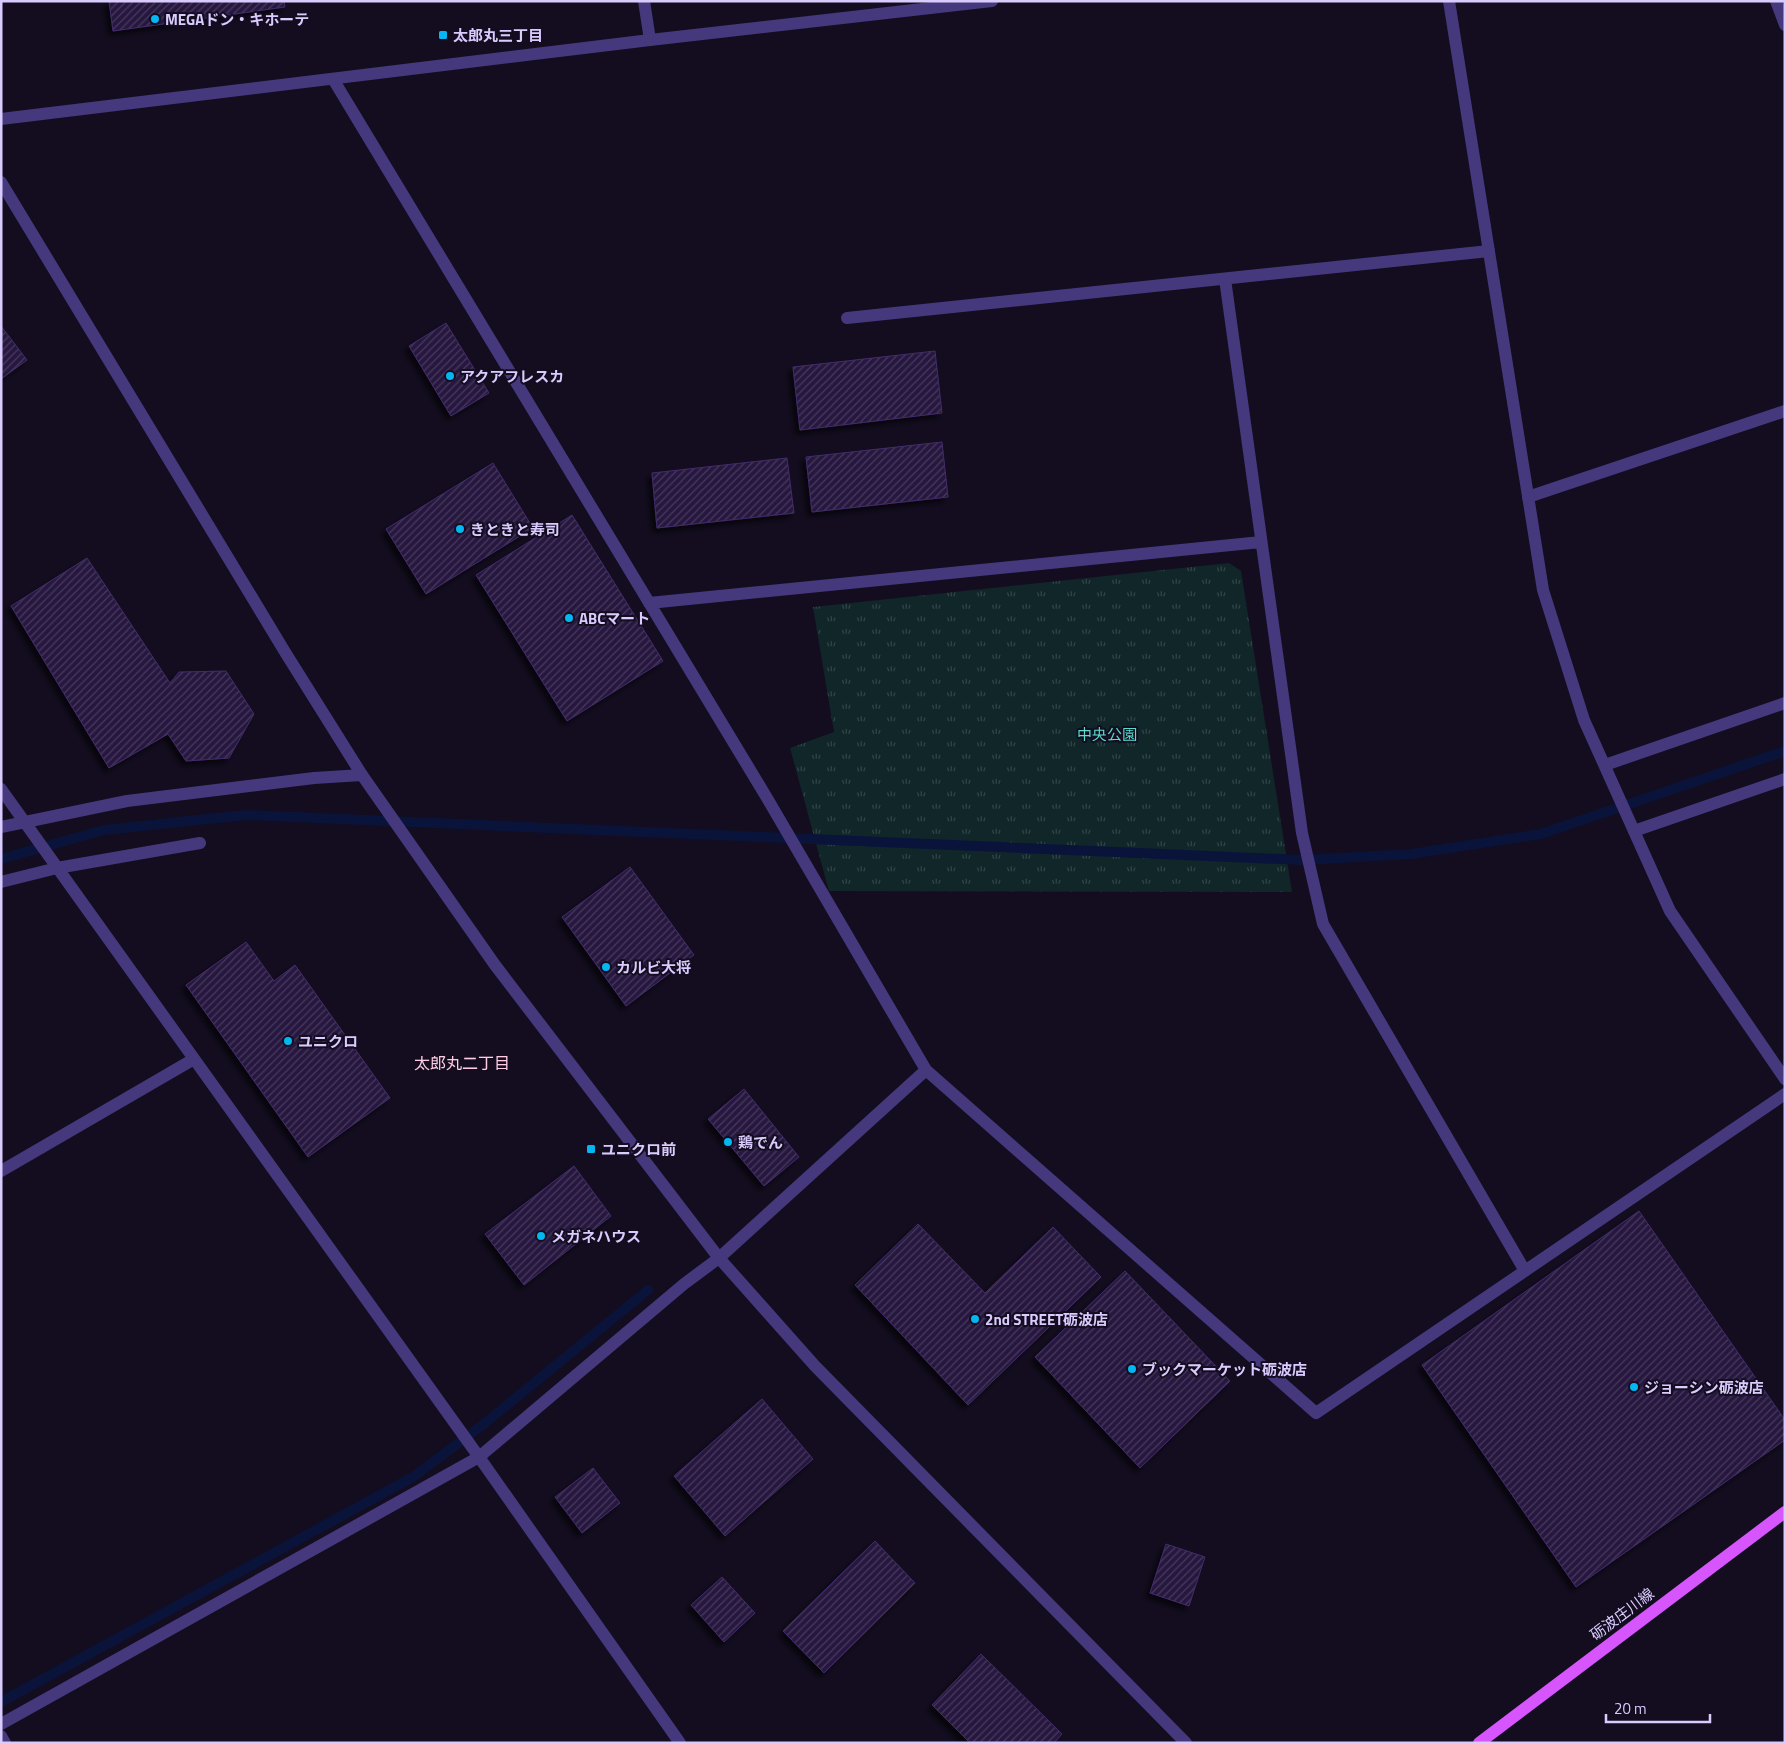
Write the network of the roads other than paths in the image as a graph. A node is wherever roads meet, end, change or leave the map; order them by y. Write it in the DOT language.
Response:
graph roads {
  1 [pos="644,1"];
  2 [pos="992,1"];
  3 [pos="1449,1"];
  4 [pos="1776,1"];
  5 [pos="1785,25"];
  6 [pos="650,40"];
  7 [pos="333,79"];
  8 [pos="1,120"];
  9 [pos="1,182"];
  10 [pos="1489,251"];
  11 [pos="1225,279"];
  12 [pos="847,318"];
  13 [pos="1785,411"];
  14 [pos="1528,497"];
  15 [pos="1262,542"];
  16 [pos="649,603"];
  17 [pos="1785,703"];
  18 [pos="1605,765"];
  19 [pos="362,775"];
  20 [pos="1785,779"];
  21 [pos="1,789"];
  22 [pos="24,821"];
  23 [pos="1,827"];
  24 [pos="1634,831"];
  25 [pos="200,843"];
  26 [pos="57,868"];
  27 [pos="1,882"];
  28 [pos="194,1059"];
  29 [pos="926,1070"];
  30 [pos="1785,1079"];
  31 [pos="1785,1094"];
  32 [pos="1,1171"];
  33 [pos="719,1258"];
  34 [pos="1525,1271"];
  35 [pos="479,1457"];
  36 [pos="1785,1512"];
  37 [pos="1,1724"];
  38 [pos="1,1736"];
  39 [pos="5,1743"];
  40 [pos="680,1743"];
  41 [pos="1186,1743"];
  42 [pos="1479,1743"];
  1 -- 6 [label="street"];
  2 -- 6 [label="street"];
  3 -- 10 [label="street"];
  4 -- 5 [label="street"];
  6 -- 7 [label="street"];
  7 -- 8 [label="street"];
  7 -- 16 [label="street"];
  9 -- 19 [label="street"];
  10 -- 11 [label="street"];
  10 -- 14 [label="street"];
  11 -- 12 [label="street"];
  11 -- 15 [label="street"];
  13 -- 14 [label="street"];
  14 -- 18 [label="street"];
  15 -- 16 [label="street"];
  15 -- 34 [label="street"];
  16 -- 29 [label="street"];
  17 -- 18 [label="street"];
  18 -- 24 [label="street"];
  19 -- 22 [label="street"];
  19 -- 33 [label="street"];
  20 -- 24 [label="street"];
  21 -- 22 [label="street"];
  22 -- 23 [label="street"];
  22 -- 26 [label="street"];
  24 -- 30 [label="street"];
  25 -- 26 [label="street"];
  26 -- 27 [label="street"];
  26 -- 28 [label="street"];
  28 -- 32 [label="street"];
  28 -- 35 [label="street"];
  29 -- 33 [label="street"];
  29 -- 34 [label="street"];
  31 -- 34 [label="street"];
  33 -- 35 [label="street"];
  33 -- 41 [label="street"];
  35 -- 37 [label="street"];
  35 -- 40 [label="street"];
  36 -- 42 [label="main road, 砺波庄川線"];
  38 -- 39 [label="street"];
}
